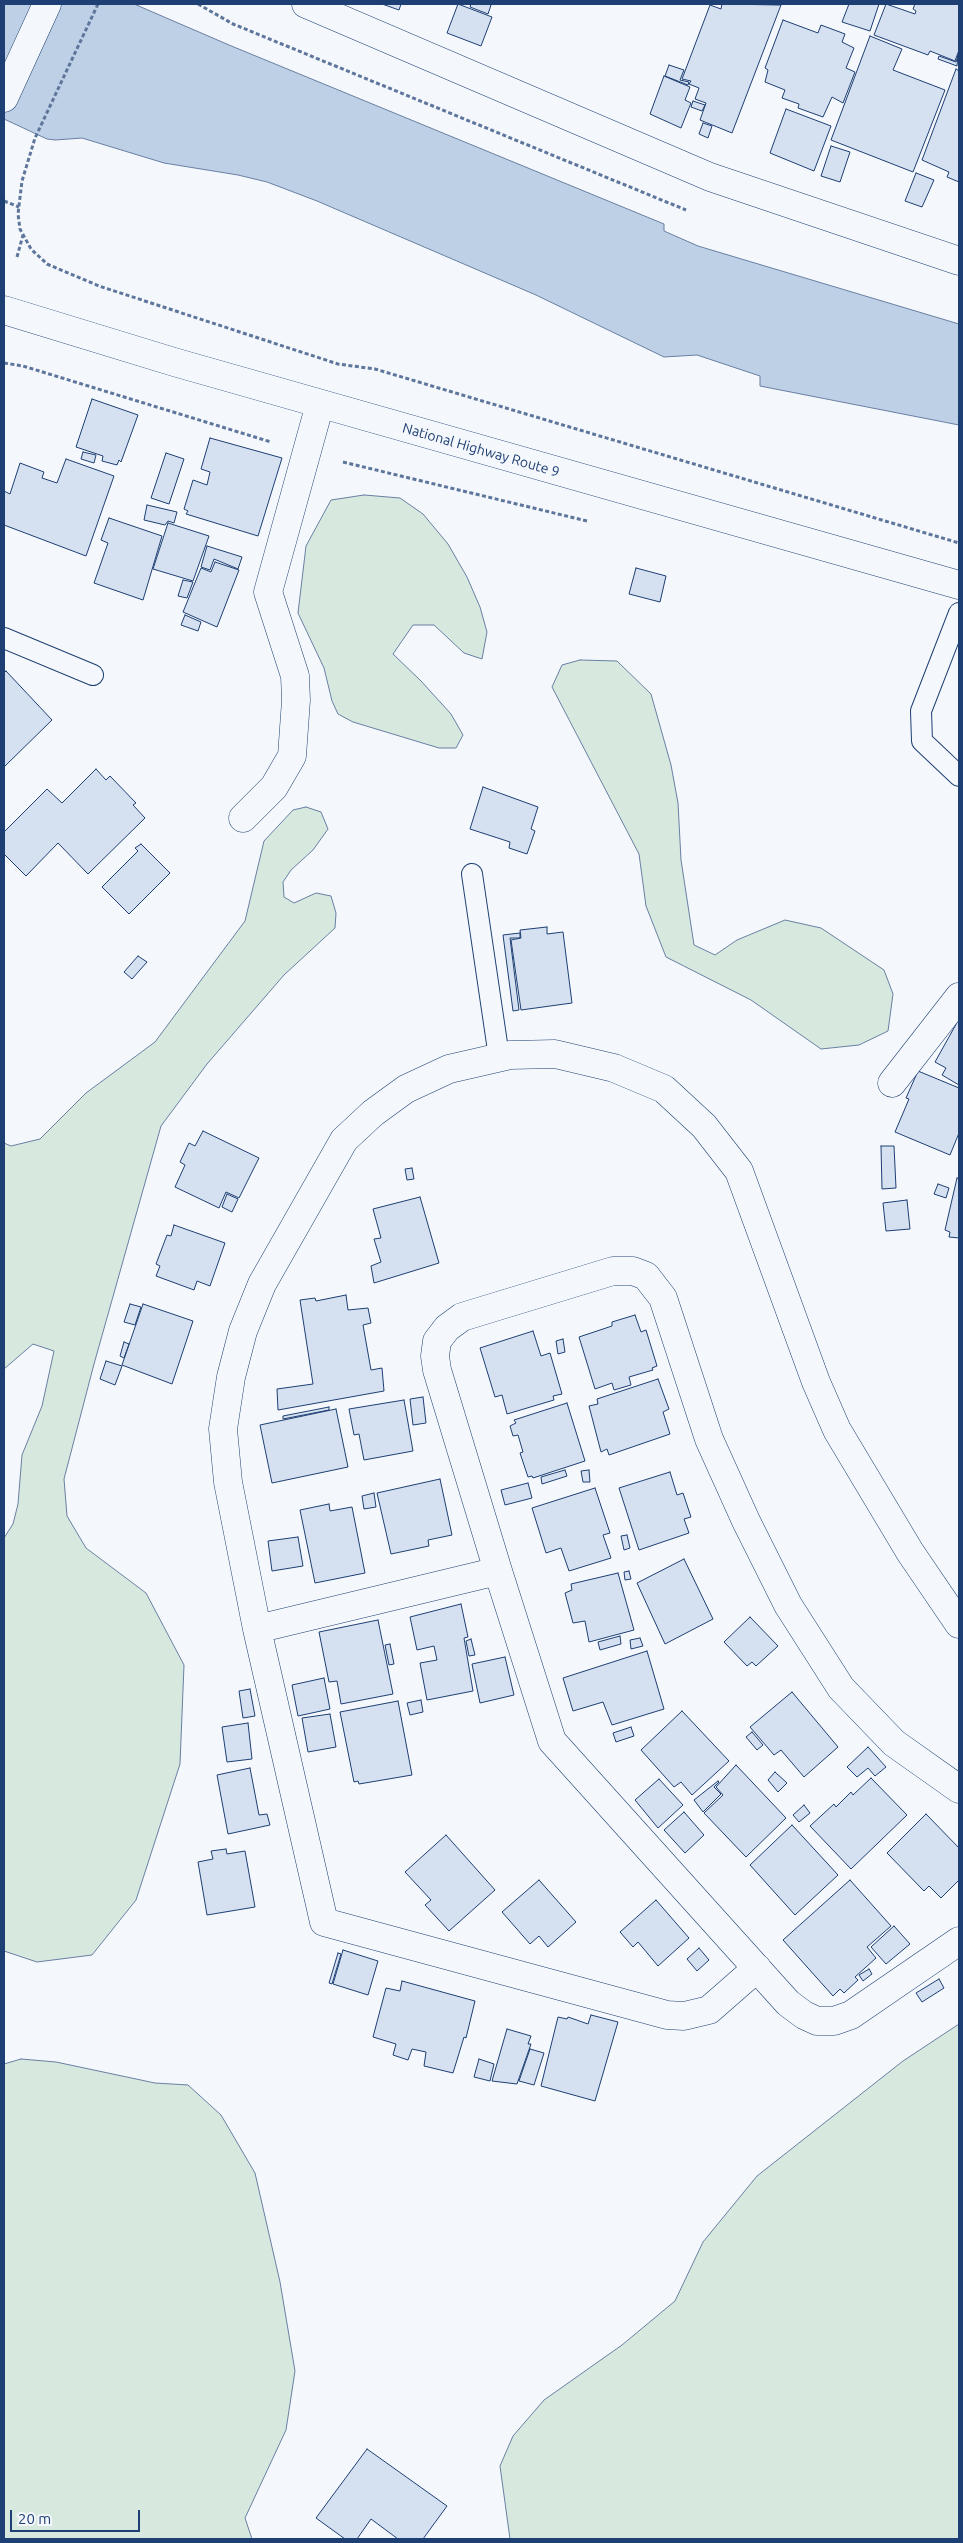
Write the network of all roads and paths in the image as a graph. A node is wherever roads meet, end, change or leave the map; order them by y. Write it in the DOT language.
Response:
graph roads {
  1 [pos="47,4"];
  2 [pos="98,4"];
  3 [pos="306,4"];
  4 [pos="4,98"];
  5 [pos="4,201"];
  6 [pos="18,206"];
  7 [pos="23,235"];
  8 [pos="17,256"];
  9 [pos="959,260"];
  10 [pos="4,310"];
  11 [pos="4,363"];
  12 [pos="320,404"];
  13 [pos="280,444"];
  14 [pos="340,461"];
  15 [pos="596,523"];
  16 [pos="959,543"];
  17 [pos="959,585"];
  18 [pos="959,614"];
  19 [pos="4,638"];
  20 [pos="93,675"];
  21 [pos="959,776"];
  22 [pos="243,818"];
  23 [pos="472,874"];
  24 [pos="959,997"];
  25 [pos="500,1057"];
  26 [pos="892,1084"];
  27 [pos="498,1571"];
  28 [pos="959,1624"];
  29 [pos="257,1629"];
  30 [pos="959,1789"];
  31 [pos="959,1941"];
  32 [pos="757,1968"];
  1 -- 4 [label="main road"];
  2 -- 6 [label="path"];
  3 -- 9 [label="main road"];
  5 -- 6 [label="path"];
  6 -- 7 [label="path"];
  7 -- 8 [label="path"];
  7 -- 16 [label="path"];
  10 -- 12 [label="main road, National Highway Route 9"];
  11 -- 13 [label="path"];
  12 -- 17 [label="main road, National Highway Route 9"];
  12 -- 22 [label="main road"];
  14 -- 15 [label="path"];
  18 -- 21 [label="lane"];
  19 -- 20 [label="lane"];
  23 -- 25 [label="lane"];
  24 -- 26 [label="main road"];
  25 -- 28 [label="main road"];
  25 -- 29 [label="main road"];
  27 -- 29 [label="main road"];
  27 -- 30 [label="main road"];
  27 -- 32 [label="main road"];
  29 -- 32 [label="main road"];
  31 -- 32 [label="main road"];
}
